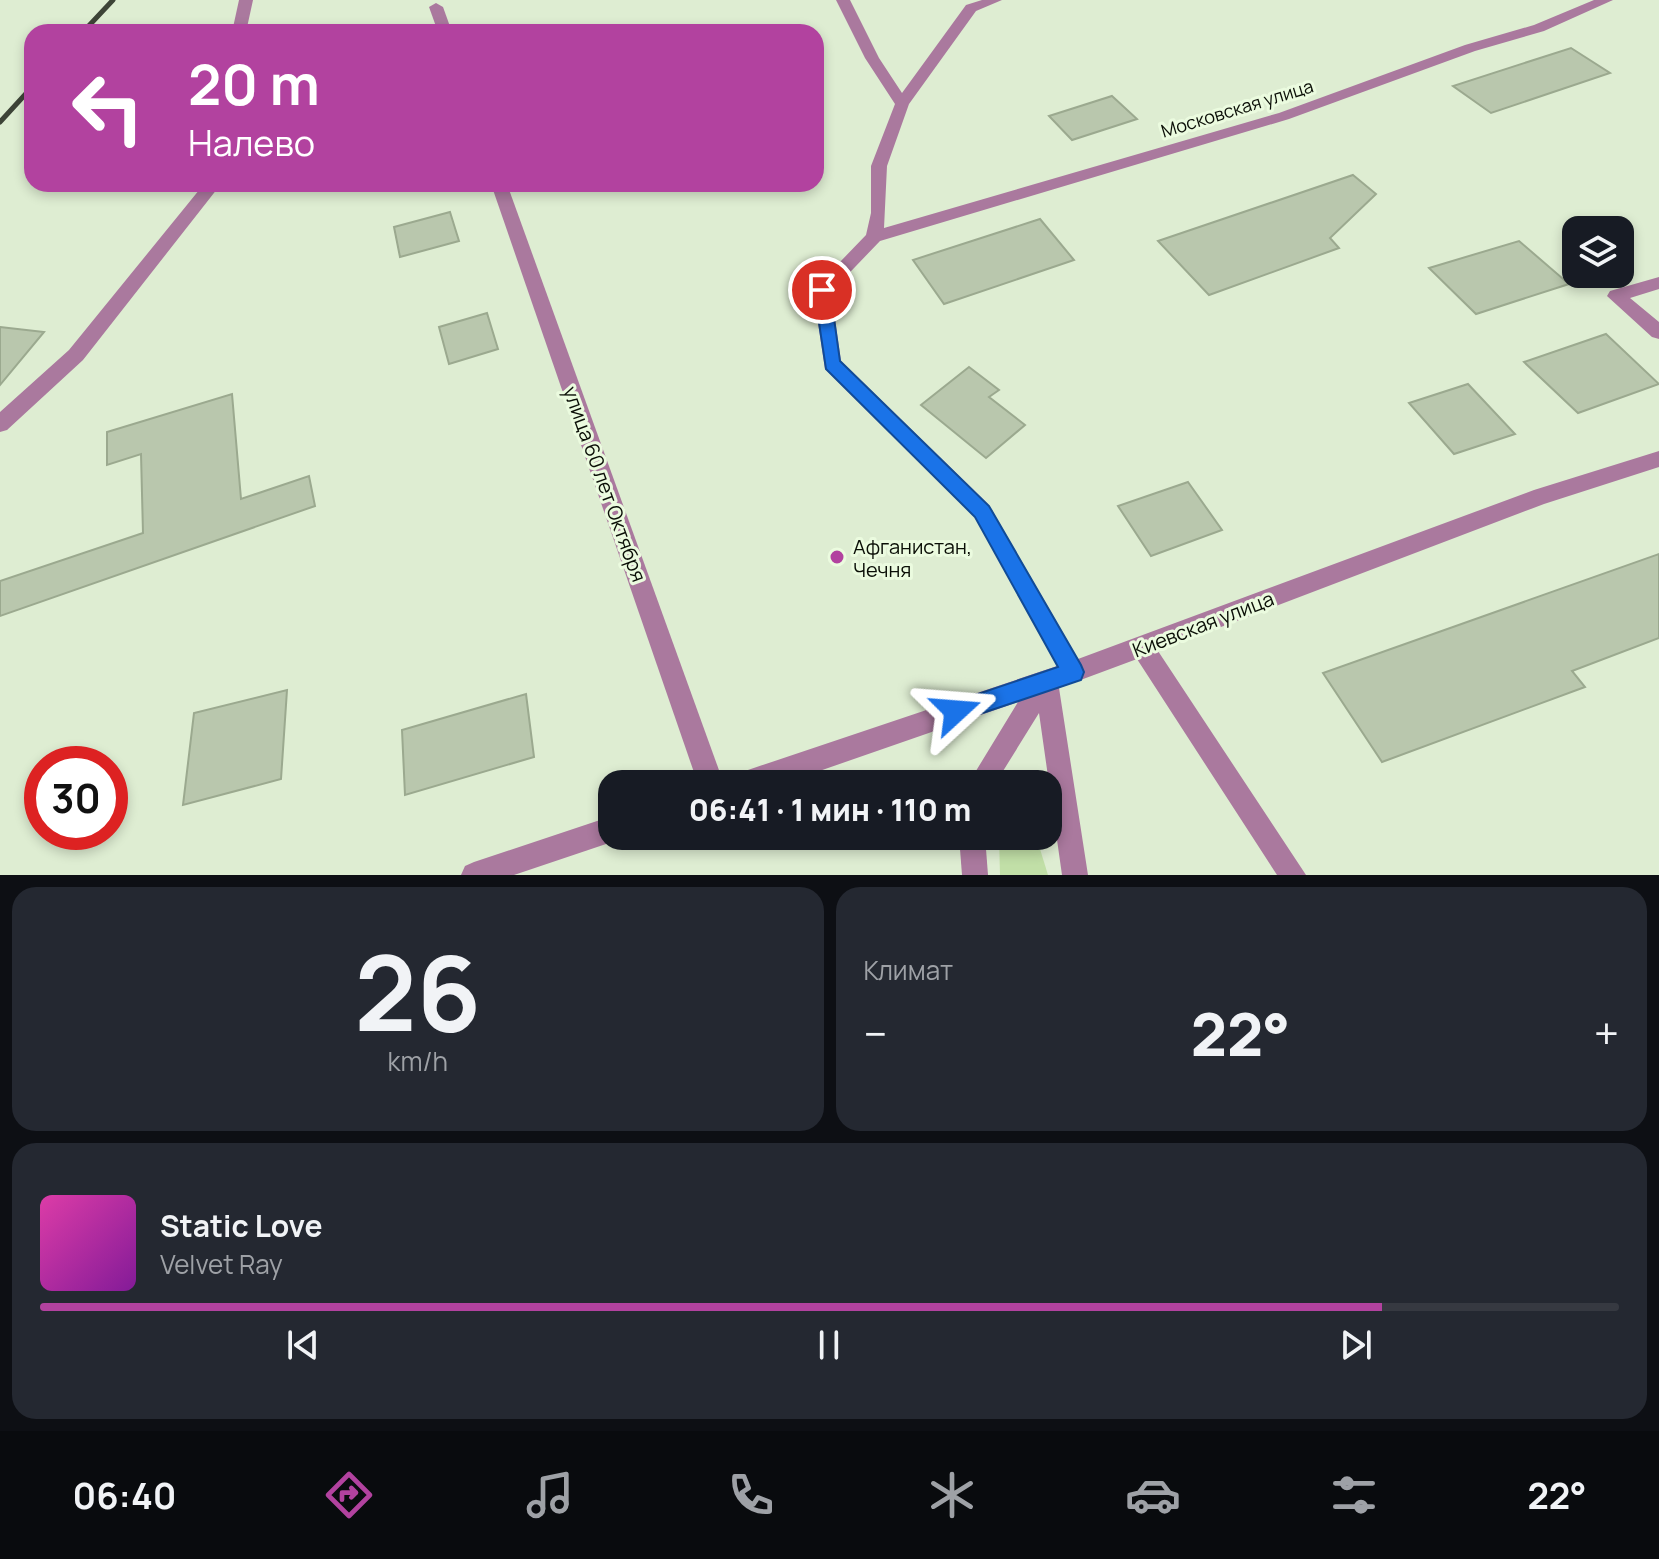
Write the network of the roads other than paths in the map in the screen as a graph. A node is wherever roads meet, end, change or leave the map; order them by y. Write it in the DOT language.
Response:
graph roads {
  1 [pos="246,0"];
  2 [pos="843,0"];
  3 [pos="995,0"];
  4 [pos="1606,0"];
  5 [pos="436,7"];
  6 [pos="241,24"];
  7 [pos="442,24"];
  8 [pos="902,104"];
  9 [pos="207,192"];
  10 [pos="502,192"];
  11 [pos="874,237"];
  12 [pos="1659,283"];
  13 [pos="1659,332"];
  14 [pos="0,424"];
  15 [pos="1659,459"];
  16 [pos="1142,647"];
  17 [pos="1073,672"];
  18 [pos="1046,680"];
  19 [pos="706,770"];
  20 [pos="786,770"];
  21 [pos="990,770"];
  22 [pos="598,834"];
  23 [pos="973,850"];
  24 [pos="474,875"];
  25 [pos="975,875"];
  26 [pos="1075,875"];
  27 [pos="1293,875"];
  1 -- 6 [label="street"];
  2 -- 8 [label="street"];
  3 -- 8 [label="street"];
  4 -- 11 [label="street, Московская улица"];
  5 -- 7 [label="street"];
  8 -- 11 [label="street"];
  9 -- 14 [label="street"];
  10 -- 19 [label="street, улица 60 лет Октября"];
  11 -- 17 [label="street"];
  12 -- 13 [label="street"];
  15 -- 16 [label="street, Киевская улица"];
  16 -- 17 [label="street, Киевская улица"];
  16 -- 27 [label="street"];
  17 -- 18 [label="street, Киевская улица"];
  18 -- 20 [label="street, Киевская улица"];
  18 -- 21 [label="street"];
  18 -- 26 [label="street"];
  22 -- 24 [label="street"];
  23 -- 25 [label="street"];
}
